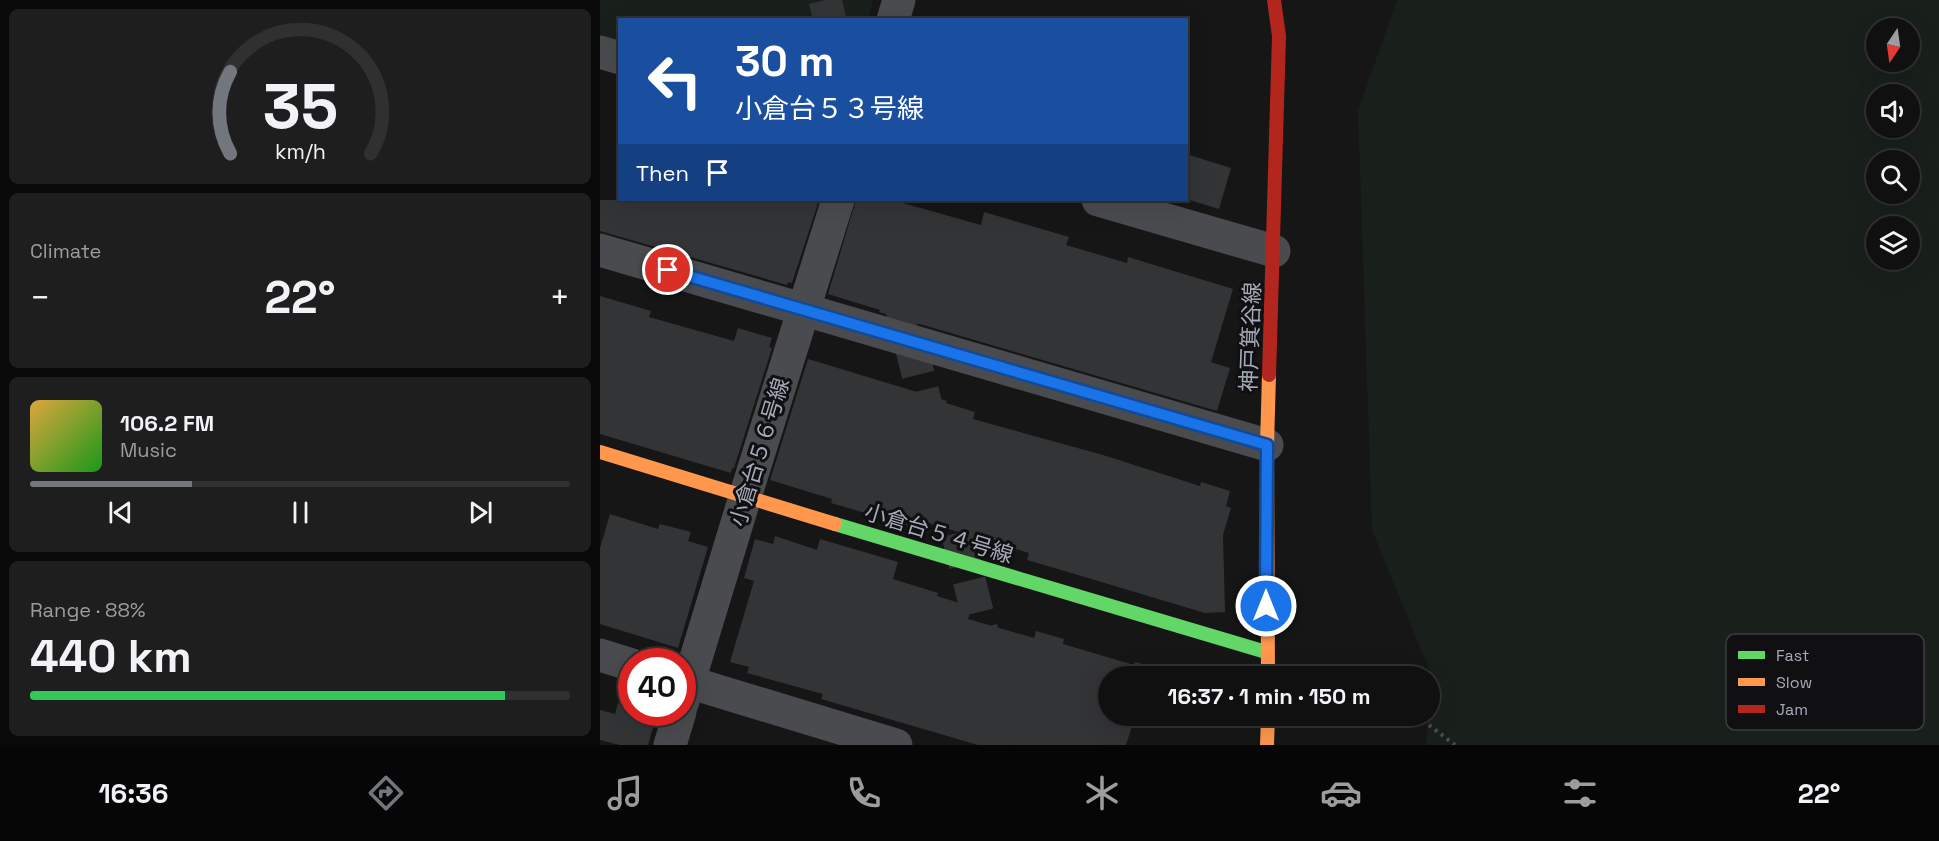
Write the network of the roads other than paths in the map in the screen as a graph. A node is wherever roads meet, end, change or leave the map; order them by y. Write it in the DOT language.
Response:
graph roads {
  1 [pos="899,0"];
  2 [pos="1274,0"];
  3 [pos="894,18"];
  4 [pos="600,52"];
  5 [pos="618,57"];
  6 [pos="838,201"];
  7 [pos="1101,201"];
  8 [pos="600,250"];
  9 [pos="1274,251"];
  10 [pos="804,311"];
  11 [pos="1267,445"];
  12 [pos="600,452"];
  13 [pos="745,497"];
  14 [pos="1266,652"];
  15 [pos="696,654"];
  16 [pos="600,655"];
  17 [pos="618,661"];
  18 [pos="1267,666"];
  19 [pos="696,692"];
  20 [pos="676,726"];
  21 [pos="1268,726"];
  22 [pos="670,745"];
  23 [pos="896,745"];
  24 [pos="1268,745"];
  1 -- 3 [label="street"];
  2 -- 9 [label="street, 神戸箕谷線"];
  4 -- 5 [label="street"];
  6 -- 10 [label="street, 小倉台５６号線"];
  7 -- 9 [label="street"];
  8 -- 10 [label="street"];
  9 -- 11 [label="street, 神戸箕谷線"];
  10 -- 11 [label="street"];
  10 -- 13 [label="street, 小倉台５６号線"];
  11 -- 14 [label="street, 神戸箕谷線"];
  12 -- 13 [label="street, 小倉台５４号線"];
  13 -- 14 [label="street, 小倉台５４号線"];
  13 -- 15 [label="street, 小倉台５６号線"];
  14 -- 18 [label="street, 神戸箕谷線"];
  16 -- 17 [label="street"];
  19 -- 23 [label="street"];
  20 -- 22 [label="street"];
  21 -- 24 [label="street"];
}
